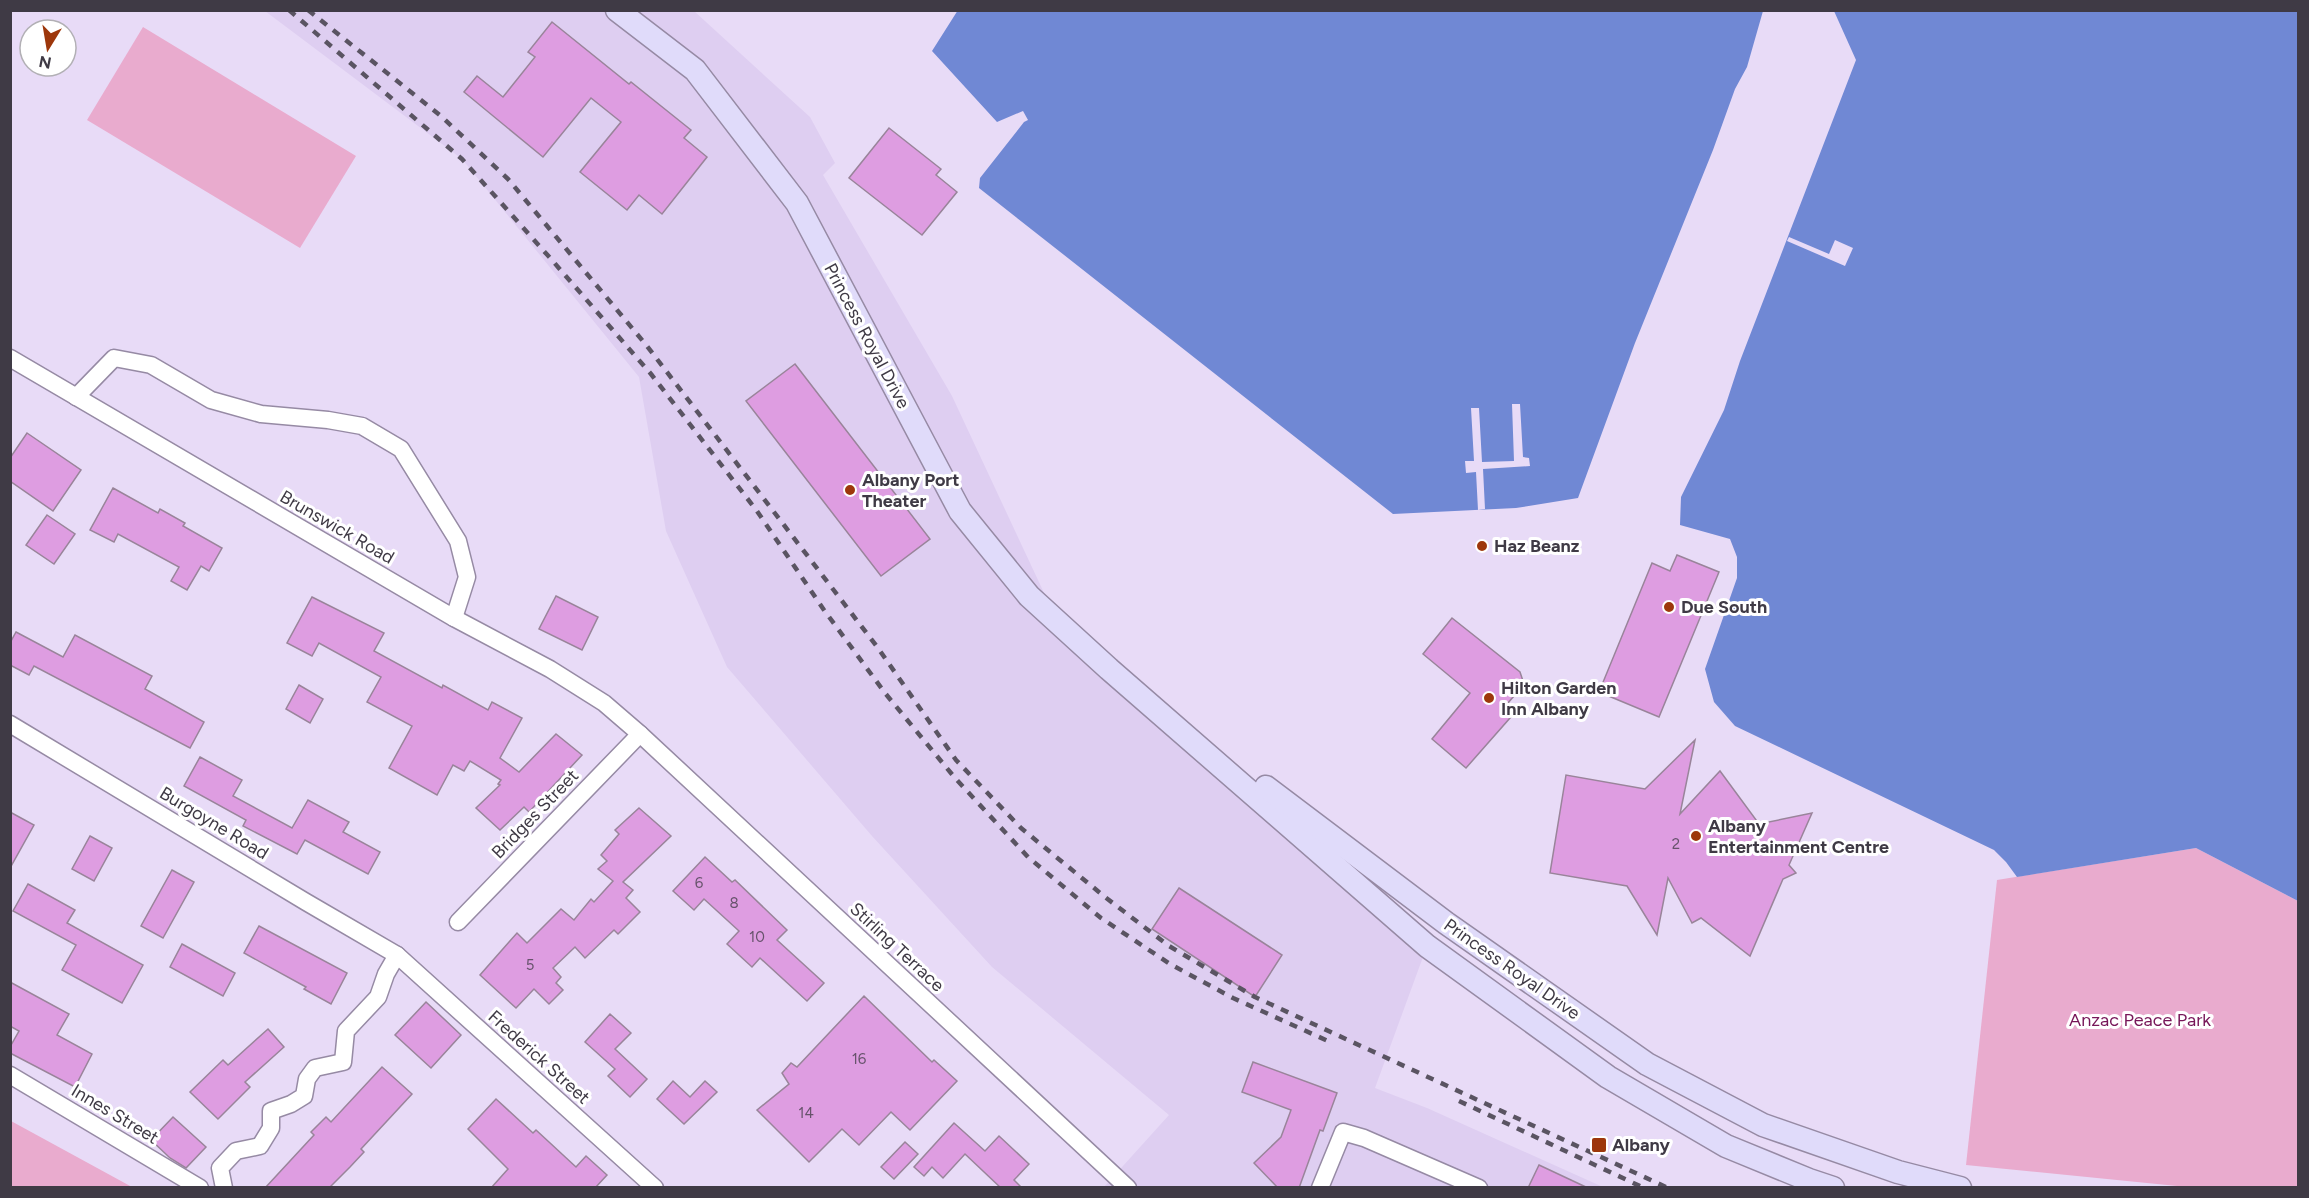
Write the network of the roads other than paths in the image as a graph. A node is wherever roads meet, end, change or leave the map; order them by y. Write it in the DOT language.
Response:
graph roads {
  1 [pos="617,10"];
  2 [pos="10,358"];
  3 [pos="76,397"];
  4 [pos="454,618"];
  5 [pos="1109,669"];
  6 [pos="10,724"];
  7 [pos="640,734"];
  8 [pos="458,922"];
  9 [pos="1446,922"];
  10 [pos="1427,945"];
  11 [pos="397,955"];
  12 [pos="10,1075"];
  13 [pos="200,1188"];
  14 [pos="224,1188"];
  15 [pos="655,1188"];
  16 [pos="1128,1188"];
  17 [pos="1320,1188"];
  18 [pos="1479,1188"];
  19 [pos="1833,1188"];
  20 [pos="1960,1188"];
  1 -- 5 [label="main road, Princess Royal Drive"];
  2 -- 3 [label="street, Brunswick Road"];
  3 -- 4 [label="street, Brunswick Road"];
  3 -- 4 [label="street"];
  4 -- 7 [label="street, Brunswick Road"];
  5 -- 9 [label="main road, Princess Royal Drive"];
  5 -- 10 [label="main road, Princess Royal Drive"];
  6 -- 11 [label="street, Burgoyne Road"];
  7 -- 8 [label="street, Bridges Street"];
  7 -- 16 [label="street, Stirling Terrace"];
  9 -- 10 [label="main road"];
  9 -- 20 [label="main road, Princess Royal Drive"];
  10 -- 19 [label="main road, Princess Royal Drive"];
  11 -- 14 [label="street"];
  11 -- 15 [label="street, Frederick Street"];
  12 -- 13 [label="street, Innes Street"];
  17 -- 18 [label="street"];
}
